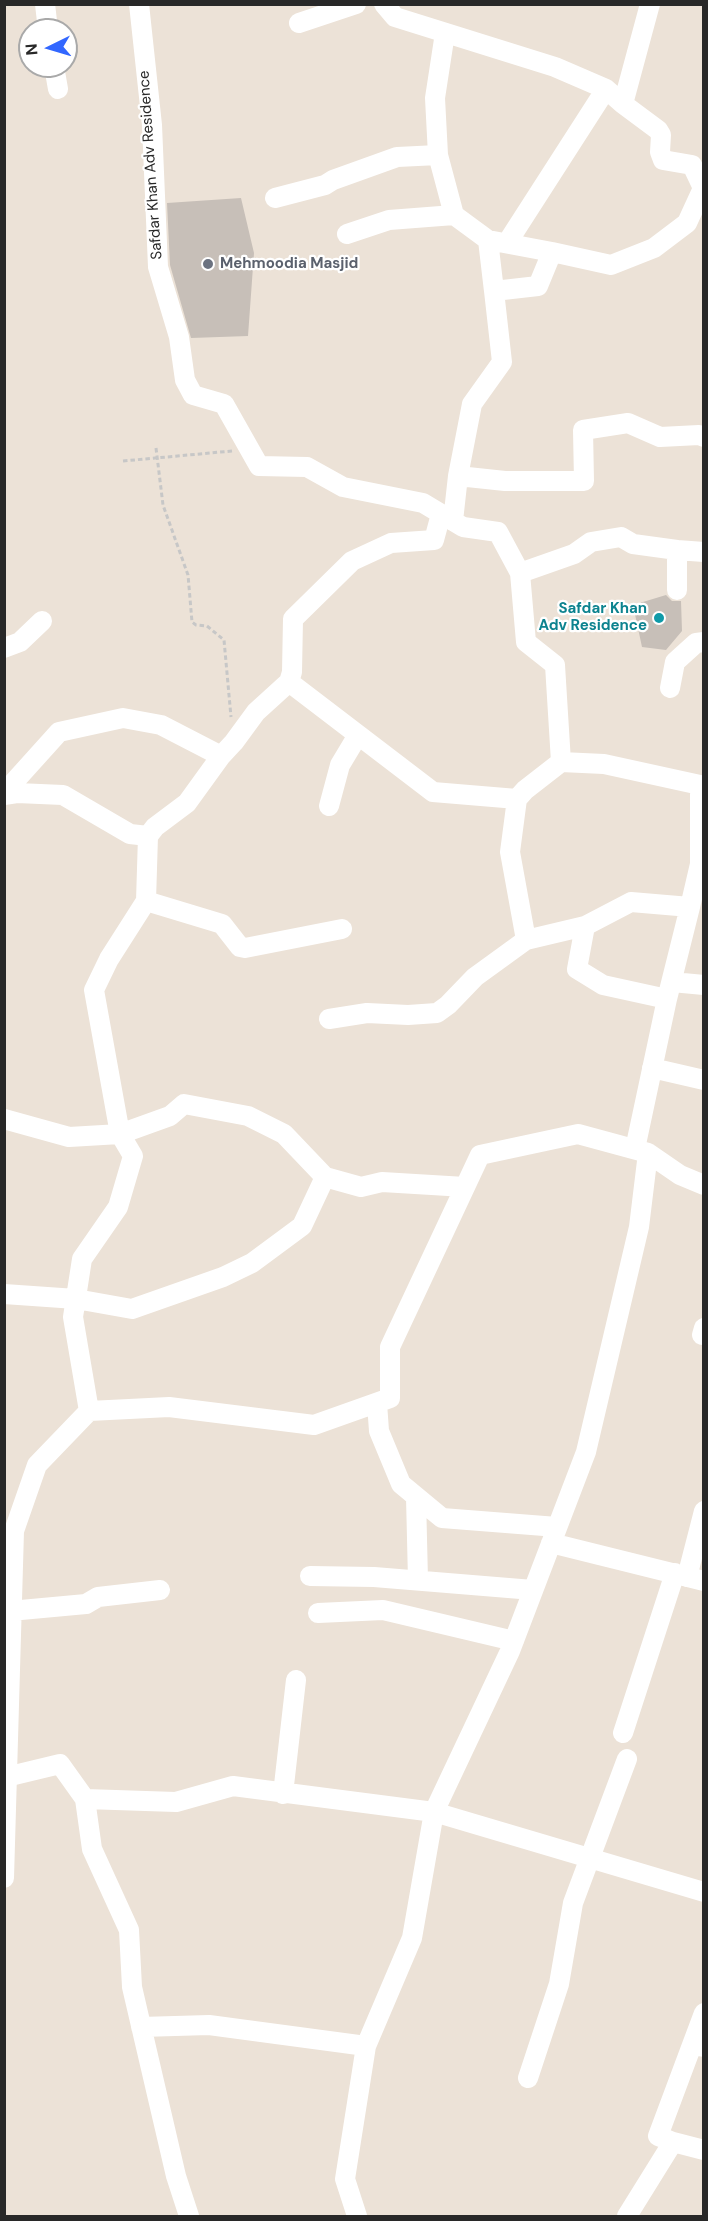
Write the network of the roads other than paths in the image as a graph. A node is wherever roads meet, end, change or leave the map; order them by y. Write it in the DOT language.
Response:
graph roads {
  1 [pos="139,4"];
  2 [pos="356,4"];
  3 [pos="384,4"];
  4 [pos="651,4"];
  5 [pos="299,23"];
  6 [pos="445,33"];
  7 [pos="56,78"];
  8 [pos="58,89"];
  9 [pos="606,89"];
  10 [pos="623,104"];
  11 [pos="438,155"];
  12 [pos="703,186"];
  13 [pos="275,198"];
  14 [pos="454,215"];
  15 [pos="347,234"];
  16 [pos="497,242"];
  17 [pos="552,252"];
  18 [pos="494,291"];
  19 [pos="704,436"];
  20 [pos="458,476"];
  21 [pos="447,517"];
  22 [pos="677,550"];
  23 [pos="704,552"];
  24 [pos="520,573"];
  25 [pos="677,590"];
  26 [pos="42,621"];
  27 [pos="704,642"];
  28 [pos="4,648"];
  29 [pos="289,682"];
  30 [pos="670,688"];
  31 [pos="358,735"];
  32 [pos="227,749"];
  33 [pos="561,762"];
  34 [pos="702,784"];
  35 [pos="4,794"];
  36 [pos="517,799"];
  37 [pos="329,806"];
  38 [pos="148,836"];
  39 [pos="146,902"];
  40 [pos="690,907"];
  41 [pos="585,926"];
  42 [pos="342,929"];
  43 [pos="526,940"];
  44 [pos="704,985"];
  45 [pos="670,991"];
  46 [pos="329,1018"];
  47 [pos="652,1068"];
  48 [pos="704,1080"];
  49 [pos="4,1119"];
  50 [pos="120,1134"];
  51 [pos="642,1151"];
  52 [pos="325,1177"];
  53 [pos="704,1185"];
  54 [pos="465,1187"];
  55 [pos="4,1294"];
  56 [pos="76,1299"];
  57 [pos="377,1402"];
  58 [pos="89,1412"];
  59 [pos="416,1497"];
  60 [pos="704,1511"];
  61 [pos="9,1534"];
  62 [pos="554,1535"];
  63 [pos="310,1576"];
  64 [pos="688,1577"];
  65 [pos="418,1580"];
  66 [pos="159,1590"];
  67 [pos="533,1590"];
  68 [pos="10,1611"];
  69 [pos="318,1613"];
  70 [pos="514,1641"];
  71 [pos="296,1680"];
  72 [pos="623,1733"];
  73 [pos="627,1759"];
  74 [pos="6,1777"];
  75 [pos="283,1794"];
  76 [pos="85,1799"];
  77 [pos="434,1812"];
  78 [pos="589,1857"];
  79 [pos="4,1878"];
  80 [pos="704,1892"];
  81 [pos="704,2013"];
  82 [pos="141,2026"];
  83 [pos="366,2046"];
  84 [pos="698,2046"];
  85 [pos="528,2078"];
  86 [pos="673,2142"];
  87 [pos="704,2150"];
  88 [pos="189,2217"];
  89 [pos="357,2217"];
  90 [pos="627,2217"];
  1 -- 21 [label="street, Safdar Khan Adv Residence"];
  2 -- 5 [label="street"];
  3 -- 6 [label="street"];
  4 -- 10 [label="street"];
  6 -- 9 [label="street"];
  6 -- 11 [label="street"];
  7 -- 8 [label="street"];
  9 -- 10 [label="street"];
  9 -- 16 [label="street"];
  10 -- 12 [label="street"];
  11 -- 13 [label="street"];
  11 -- 14 [label="street"];
  12 -- 17 [label="street"];
  14 -- 15 [label="street"];
  14 -- 16 [label="street"];
  16 -- 17 [label="street"];
  16 -- 18 [label="street"];
  17 -- 18 [label="street"];
  18 -- 20 [label="street"];
  19 -- 20 [label="street"];
  20 -- 21 [label="street"];
  21 -- 24 [label="street, Safdar Khan Adv Residence"];
  21 -- 29 [label="street"];
  22 -- 23 [label="street"];
  22 -- 24 [label="street"];
  22 -- 25 [label="street"];
  24 -- 33 [label="street"];
  26 -- 28 [label="street"];
  27 -- 30 [label="street"];
  29 -- 31 [label="street"];
  29 -- 32 [label="street"];
  31 -- 36 [label="street"];
  31 -- 37 [label="street"];
  32 -- 35 [label="street"];
  32 -- 38 [label="street"];
  33 -- 34 [label="street"];
  33 -- 36 [label="street"];
  34 -- 40 [label="street"];
  35 -- 38 [label="street"];
  36 -- 43 [label="street"];
  38 -- 39 [label="street"];
  39 -- 42 [label="street"];
  39 -- 50 [label="street"];
  40 -- 41 [label="street"];
  40 -- 45 [label="street"];
  41 -- 43 [label="street"];
  41 -- 45 [label="street"];
  43 -- 46 [label="street"];
  44 -- 45 [label="street"];
  45 -- 47 [label="street"];
  47 -- 48 [label="street"];
  47 -- 51 [label="street"];
  49 -- 50 [label="street"];
  50 -- 52 [label="street"];
  50 -- 56 [label="street"];
  51 -- 53 [label="street"];
  51 -- 54 [label="street"];
  51 -- 62 [label="street"];
  52 -- 54 [label="street"];
  52 -- 56 [label="street"];
  54 -- 57 [label="street"];
  55 -- 56 [label="street"];
  56 -- 58 [label="street"];
  57 -- 58 [label="street"];
  57 -- 59 [label="street"];
  58 -- 61 [label="street"];
  59 -- 62 [label="street"];
  59 -- 65 [label="street"];
  60 -- 64 [label="street"];
  61 -- 68 [label="street"];
  62 -- 64 [label="street"];
  62 -- 67 [label="street"];
  63 -- 65 [label="street"];
  64 -- 72 [label="street"];
  65 -- 67 [label="street"];
  66 -- 68 [label="street"];
  67 -- 70 [label="street"];
  68 -- 74 [label="street"];
  69 -- 70 [label="street"];
  70 -- 77 [label="street"];
  71 -- 75 [label="street"];
  73 -- 78 [label="street"];
  74 -- 76 [label="street"];
  74 -- 79 [label="street"];
  75 -- 76 [label="street"];
  75 -- 77 [label="street"];
  76 -- 82 [label="street"];
  77 -- 78 [label="street"];
  77 -- 83 [label="street"];
  78 -- 80 [label="street"];
  78 -- 85 [label="street"];
  81 -- 84 [label="street"];
  82 -- 83 [label="street"];
  82 -- 88 [label="street"];
  83 -- 89 [label="street"];
  84 -- 86 [label="street"];
  86 -- 87 [label="street"];
  86 -- 90 [label="street"];
}
